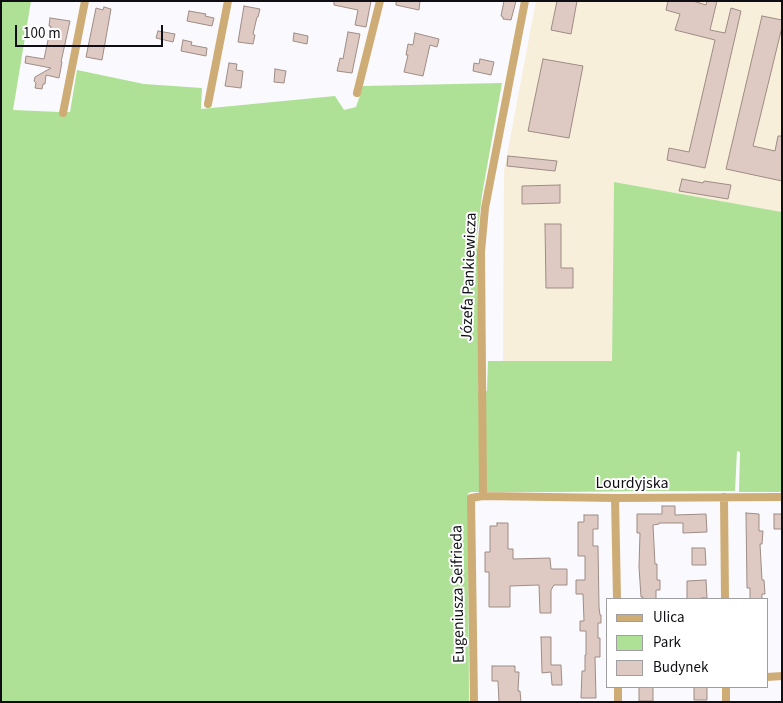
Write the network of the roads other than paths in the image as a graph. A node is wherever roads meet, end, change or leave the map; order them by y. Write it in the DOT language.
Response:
graph roads {
  1 [pos="85,1"];
  2 [pos="228,1"];
  3 [pos="380,1"];
  4 [pos="526,1"];
  5 [pos="357,93"];
  6 [pos="208,104"];
  7 [pos="63,113"];
  8 [pos="483,496"];
  9 [pos="724,497"];
  10 [pos="782,497"];
  11 [pos="614,498"];
  12 [pos="617,598"];
  13 [pos="725,598"];
  14 [pos="768,676"];
  15 [pos="782,676"];
  16 [pos="618,688"];
  17 [pos="726,688"];
  18 [pos="474,702"];
  19 [pos="618,702"];
  20 [pos="726,702"];
  1 -- 7 [label="street"];
  2 -- 6 [label="street"];
  3 -- 5 [label="street"];
  4 -- 8 [label="street, Józefa Pankiewicza"];
  8 -- 11 [label="street, Lourdyjska"];
  8 -- 18 [label="street, Eugeniusza Seifrieda"];
  9 -- 10 [label="street, Lourdyjska"];
  9 -- 11 [label="street, Lourdyjska"];
  9 -- 13 [label="street"];
  11 -- 12 [label="street"];
  14 -- 15 [label="street"];
  16 -- 19 [label="street"];
  17 -- 20 [label="street"];
}
